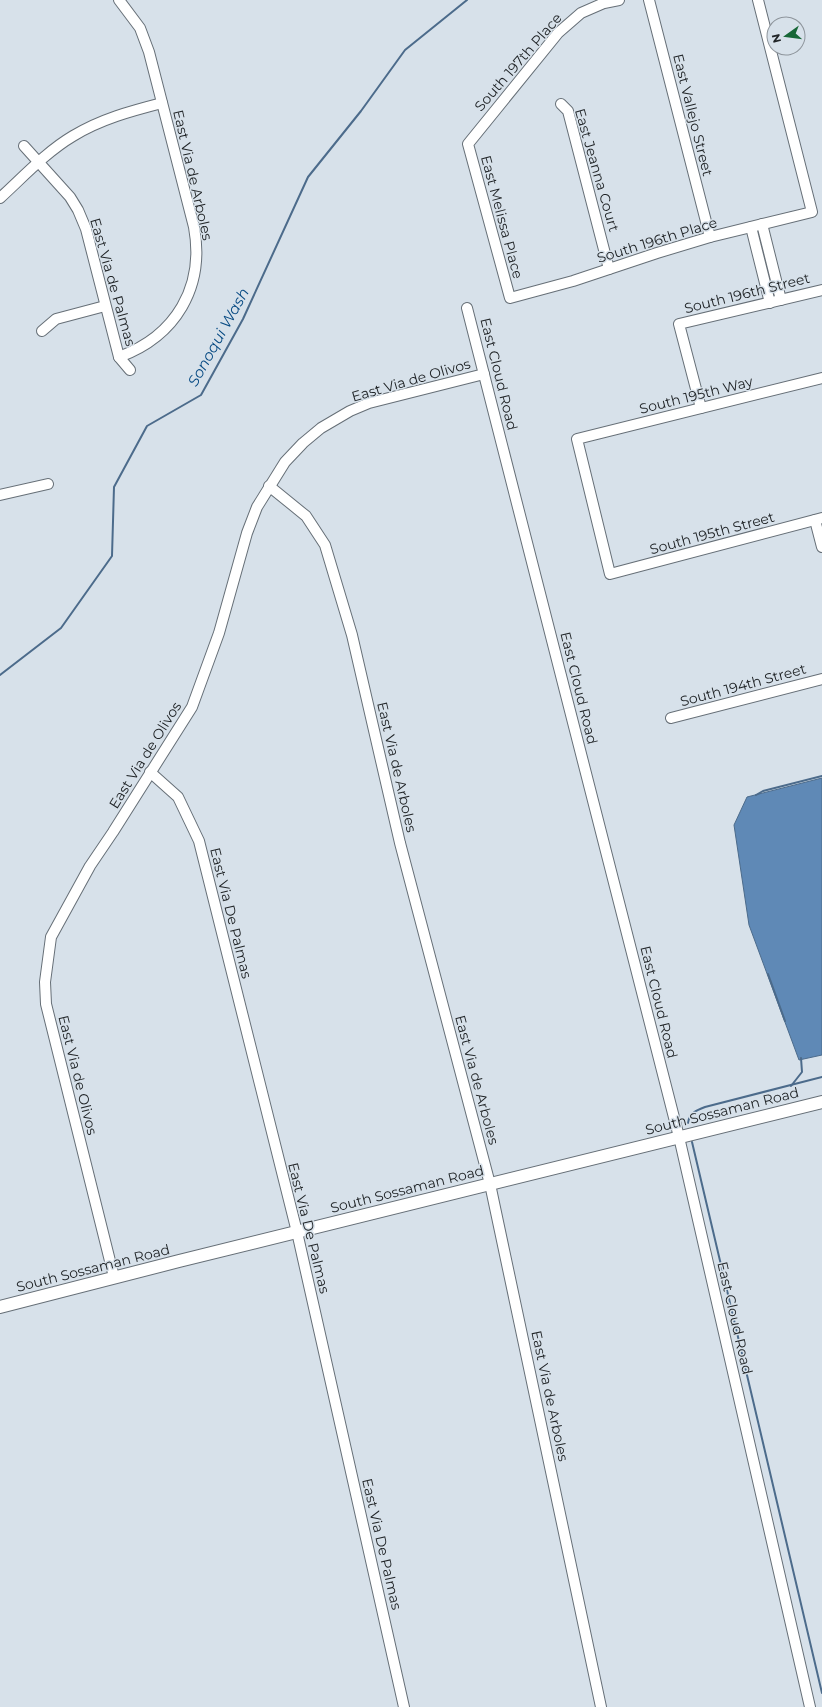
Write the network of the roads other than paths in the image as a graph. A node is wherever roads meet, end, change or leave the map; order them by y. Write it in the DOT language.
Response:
graph roads {
  1 [pos="119,0"];
  2 [pos="619,0"];
  3 [pos="649,0"];
  4 [pos="758,0"];
  5 [pos="162,103"];
  6 [pos="561,104"];
  7 [pos="468,144"];
  8 [pos="24,146"];
  9 [pos="39,162"];
  10 [pos="0,198"];
  11 [pos="762,224"];
  12 [pos="751,227"];
  13 [pos="710,237"];
  14 [pos="768,247"];
  15 [pos="756,249"];
  16 [pos="609,268"];
  17 [pos="822,290"];
  18 [pos="510,298"];
  19 [pos="781,300"];
  20 [pos="770,303"];
  21 [pos="106,306"];
  22 [pos="467,308"];
  23 [pos="42,331"];
  24 [pos="119,357"];
  25 [pos="130,370"];
  26 [pos="484,374"];
  27 [pos="822,378"];
  28 [pos="701,408"];
  29 [pos="48,484"];
  30 [pos="269,486"];
  31 [pos="0,495"];
  32 [pos="819,519"];
  33 [pos="822,547"];
  34 [pos="610,574"];
  35 [pos="822,679"];
  36 [pos="671,718"];
  37 [pos="150,772"];
  38 [pos="822,1102"];
  39 [pos="678,1137"];
  40 [pos="490,1184"];
  41 [pos="297,1232"];
  42 [pos="114,1277"];
  43 [pos="0,1307"];
  44 [pos="404,1707"];
  45 [pos="601,1707"];
  46 [pos="810,1707"];
  1 -- 5 [label="street, East Via de Arboles"];
  2 -- 7 [label="street, South 197th Place"];
  3 -- 13 [label="street, East Vallejo Street"];
  4 -- 11 [label="street, South 196th Place"];
  5 -- 9 [label="street"];
  5 -- 24 [label="street, East Via de Arboles"];
  6 -- 16 [label="street, East Jeanna Court"];
  7 -- 18 [label="street, East Melissa Place"];
  8 -- 9 [label="street, East Via de Palmas"];
  9 -- 10 [label="street"];
  9 -- 21 [label="street, East Via de Palmas"];
  11 -- 12 [label="street, South 196th Place"];
  11 -- 14 [label="street"];
  12 -- 13 [label="street, South 196th Place"];
  12 -- 15 [label="street"];
  13 -- 16 [label="street, South 196th Place"];
  14 -- 15 [label="street"];
  14 -- 19 [label="street"];
  15 -- 20 [label="street"];
  16 -- 18 [label="street, South 196th Place"];
  17 -- 19 [label="street, South 196th Street"];
  19 -- 20 [label="street, South 196th Street"];
  20 -- 28 [label="street, South 196th Street"];
  21 -- 23 [label="street"];
  21 -- 24 [label="street, East Via de Palmas"];
  22 -- 26 [label="street, East Cloud Road"];
  24 -- 25 [label="street, East Via de Palmas"];
  26 -- 30 [label="street, East Via de Olivos"];
  26 -- 39 [label="street, East Cloud Road"];
  27 -- 28 [label="street, South 195th Way"];
  28 -- 34 [label="street, South 195th Way"];
  29 -- 31 [label="street"];
  30 -- 37 [label="street, East Via de Olivos"];
  30 -- 40 [label="street, East Via de Arboles"];
  32 -- 33 [label="street"];
  32 -- 34 [label="street, South 195th Street"];
  35 -- 36 [label="street, South 194th Street"];
  37 -- 41 [label="street, East Via De Palmas"];
  37 -- 42 [label="street, East Via de Olivos"];
  38 -- 39 [label="main road, South Sossaman Road"];
  39 -- 40 [label="main road, South Sossaman Road"];
  39 -- 46 [label="street, East Cloud Road"];
  40 -- 41 [label="main road, South Sossaman Road"];
  40 -- 45 [label="street, East Via de Arboles"];
  41 -- 42 [label="main road, South Sossaman Road"];
  41 -- 44 [label="street, East Via De Palmas"];
  42 -- 43 [label="main road, South Sossaman Road"];
}
